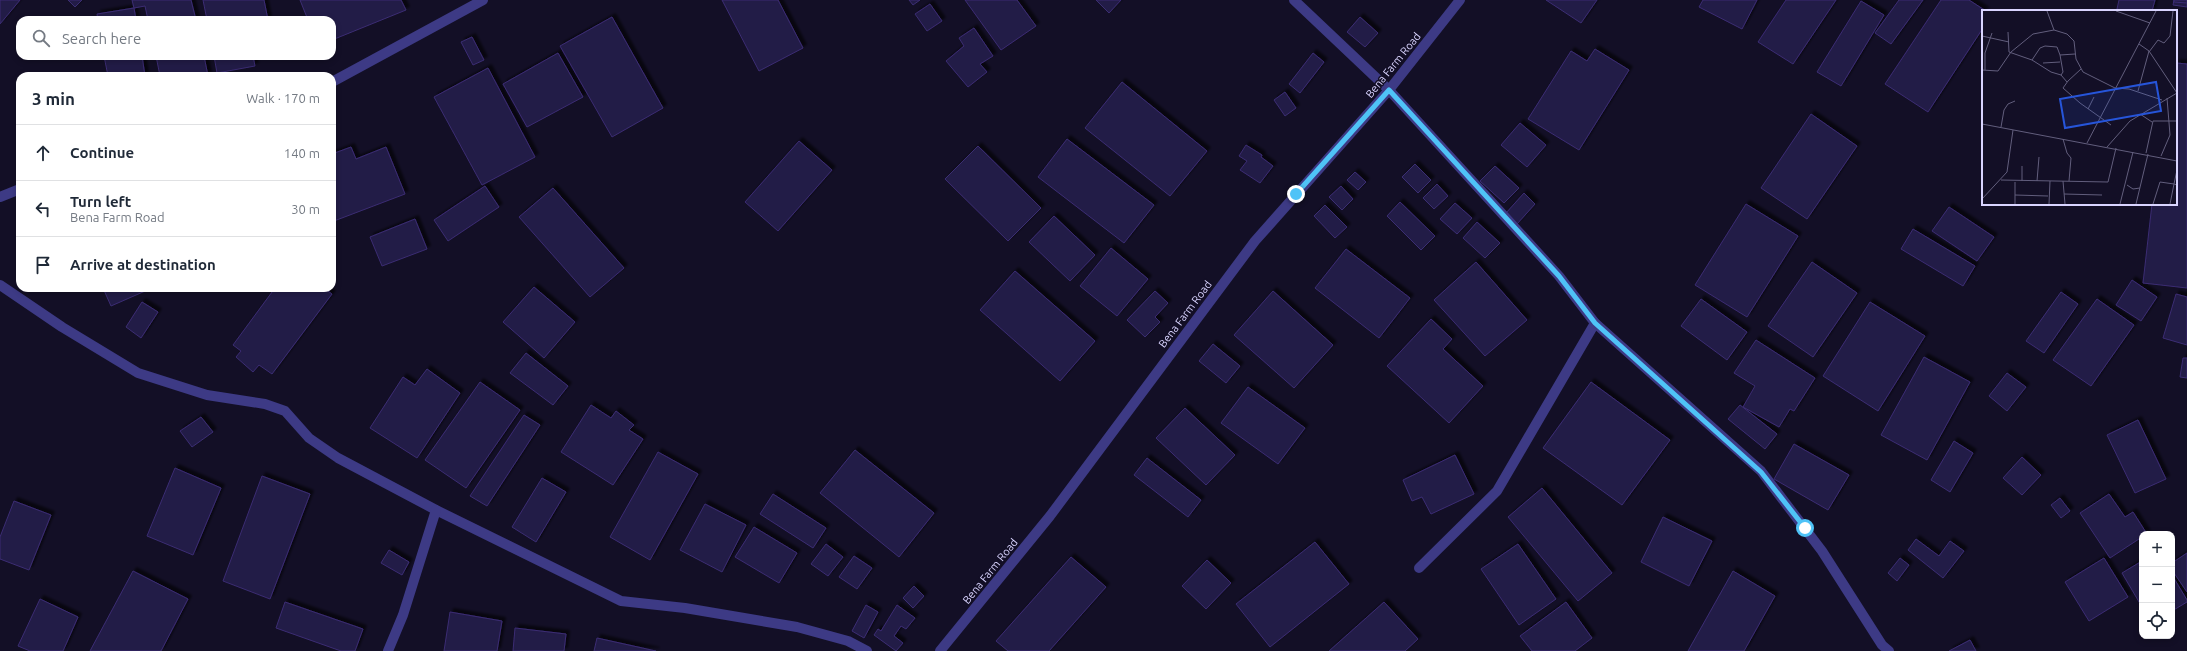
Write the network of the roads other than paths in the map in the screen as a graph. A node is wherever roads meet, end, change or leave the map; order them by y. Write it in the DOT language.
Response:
graph roads {
  1 [pos="484,0"];
  2 [pos="1294,0"];
  3 [pos="1460,0"];
  4 [pos="468,3"];
  5 [pos="336,80"];
  6 [pos="1389,90"];
  7 [pos="16,191"];
  8 [pos="0,197"];
  9 [pos="0,285"];
  10 [pos="1595,323"];
  11 [pos="436,510"];
  12 [pos="1419,568"];
  13 [pos="388,651"];
  14 [pos="867,651"];
  15 [pos="940,651"];
  16 [pos="1890,651"];
  1 -- 4 [label="street"];
  2 -- 6 [label="street"];
  3 -- 6 [label="street, Bena Farm Road"];
  4 -- 5 [label="street"];
  6 -- 10 [label="street"];
  6 -- 15 [label="street, Bena Farm Road"];
  7 -- 8 [label="street"];
  9 -- 11 [label="street"];
  10 -- 12 [label="street"];
  10 -- 16 [label="street"];
  11 -- 13 [label="street"];
  11 -- 14 [label="street"];
}
